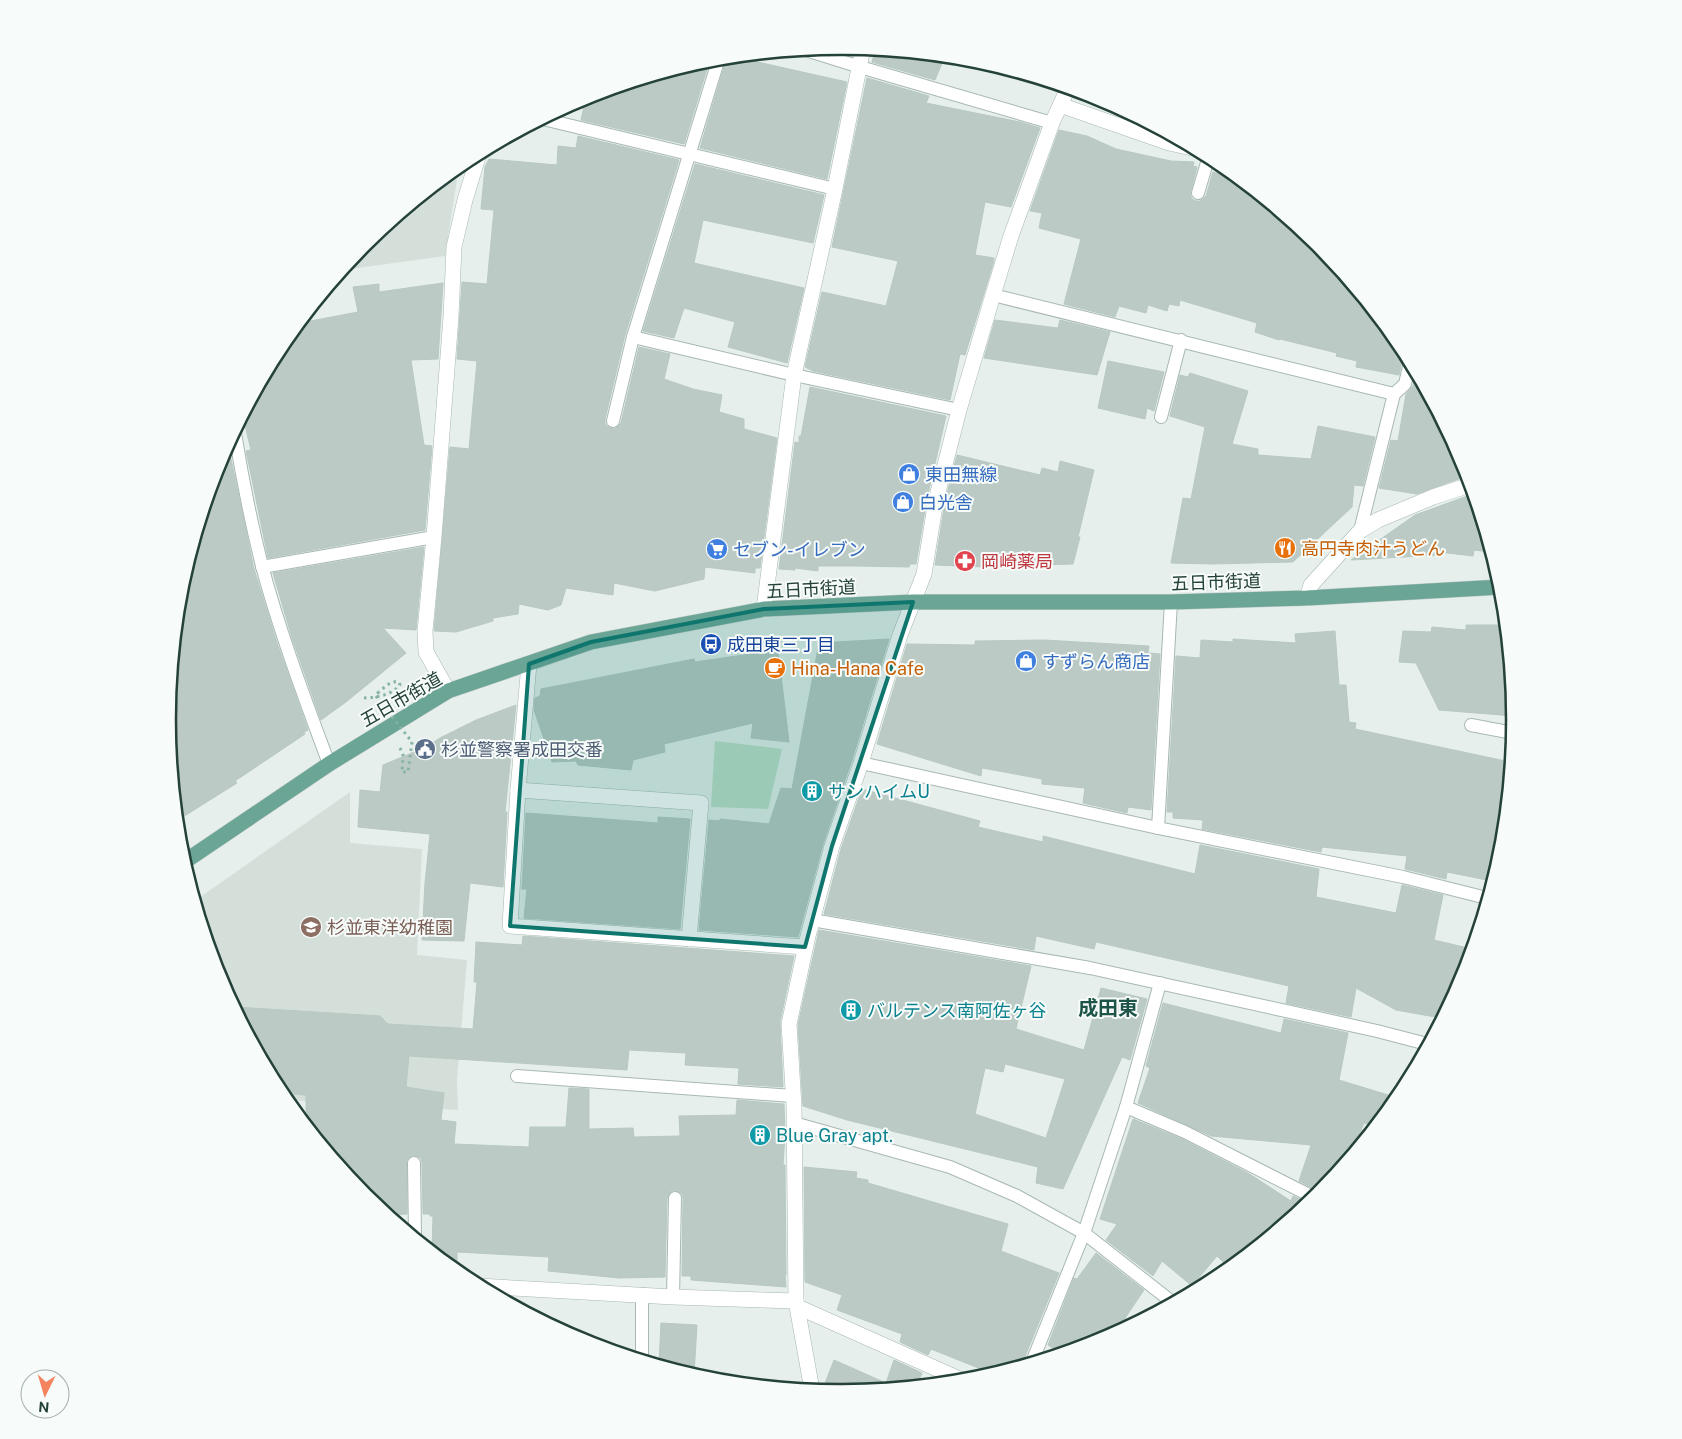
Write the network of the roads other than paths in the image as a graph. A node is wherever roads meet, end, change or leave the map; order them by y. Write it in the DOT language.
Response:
graph roads {
  1 [pos="823,55"];
  2 [pos="862,55"];
  3 [pos="717,67"];
  4 [pos="860,67"];
  5 [pos="1065,94"];
  6 [pos="1060,105"];
  7 [pos="553,121"];
  8 [pos="1052,123"];
  9 [pos="1173,144"];
  10 [pos="691,154"];
  11 [pos="1206,164"];
  12 [pos="475,165"];
  13 [pos="835,189"];
  14 [pos="1198,193"];
  15 [pos="993,295"];
  16 [pos="634,337"];
  17 [pos="1181,340"];
  18 [pos="1408,373"];
  19 [pos="794,375"];
  20 [pos="1394,394"];
  21 [pos="959,410"];
  22 [pos="1161,417"];
  23 [pos="614,421"];
  24 [pos="237,444"];
  25 [pos="1463,487"];
  26 [pos="1360,531"];
  27 [pos="434,537"];
  28 [pos="262,567"];
  29 [pos="1492,587"];
  30 [pos="1307,598"];
  31 [pos="913,602"];
  32 [pos="1170,602"];
  33 [pos="764,610"];
  34 [pos="529,664"];
  35 [pos="448,691"];
  36 [pos="1471,725"];
  37 [pos="1505,732"];
  38 [pos="861,763"];
  39 [pos="329,764"];
  40 [pos="518,790"];
  41 [pos="1158,828"];
  42 [pos="191,857"];
  43 [pos="1481,897"];
  44 [pos="812,920"];
  45 [pos="689,939"];
  46 [pos="805,947"];
  47 [pos="1160,983"];
  48 [pos="1421,1042"];
  49 [pos="517,1076"];
  50 [pos="793,1096"];
  51 [pos="1126,1107"];
  52 [pos="794,1123"];
  53 [pos="414,1163"];
  54 [pos="1306,1194"];
  55 [pos="675,1198"];
  56 [pos="414,1228"];
  57 [pos="1084,1233"];
  58 [pos="496,1287"];
  59 [pos="642,1294"];
  60 [pos="673,1296"];
  61 [pos="1167,1298"];
  62 [pos="797,1304"];
  63 [pos="642,1353"];
  64 [pos="1035,1355"];
  65 [pos="950,1374"];
  66 [pos="811,1383"];
  1 -- 4 [label="lane"];
  2 -- 4 [label="street"];
  3 -- 10 [label="lane"];
  4 -- 8 [label="lane"];
  4 -- 13 [label="street"];
  5 -- 6 [label="street"];
  6 -- 8 [label="street"];
  6 -- 9 [label="street"];
  7 -- 10 [label="lane"];
  8 -- 15 [label="street"];
  10 -- 13 [label="lane"];
  10 -- 16 [label="lane"];
  11 -- 14 [label="lane"];
  12 -- 27 [label="street"];
  13 -- 19 [label="street"];
  15 -- 17 [label="lane"];
  15 -- 21 [label="street"];
  16 -- 19 [label="lane"];
  16 -- 23 [label="lane"];
  17 -- 20 [label="lane"];
  17 -- 22 [label="lane"];
  18 -- 20 [label="lane"];
  19 -- 21 [label="lane"];
  19 -- 33 [label="street"];
  20 -- 26 [label="lane"];
  21 -- 31 [label="street"];
  24 -- 28 [label="lane"];
  25 -- 26 [label="street"];
  26 -- 30 [label="street"];
  27 -- 28 [label="lane"];
  27 -- 35 [label="street"];
  28 -- 39 [label="lane"];
  29 -- 30 [label="main road, 五日市街道"];
  30 -- 32 [label="main road, 五日市街道"];
  31 -- 32 [label="main road, 五日市街道"];
  31 -- 33 [label="main road, 五日市街道"];
  31 -- 38 [label="street"];
  32 -- 41 [label="lane"];
  33 -- 34 [label="main road, 五日市街道"];
  34 -- 35 [label="main road, 五日市街道"];
  34 -- 40 [label="street"];
  35 -- 39 [label="main road, 五日市街道"];
  36 -- 37 [label="lane"];
  38 -- 41 [label="lane"];
  38 -- 44 [label="street"];
  39 -- 42 [label="main road, 五日市街道"];
  40 -- 45 [label="street"];
  40 -- 45 [label="street"];
  41 -- 43 [label="lane"];
  44 -- 46 [label="street"];
  44 -- 47 [label="lane"];
  45 -- 46 [label="street"];
  46 -- 50 [label="street"];
  47 -- 48 [label="lane"];
  47 -- 51 [label="lane"];
  49 -- 50 [label="lane"];
  50 -- 52 [label="street"];
  51 -- 54 [label="lane"];
  51 -- 57 [label="lane"];
  52 -- 57 [label="lane"];
  52 -- 62 [label="street"];
  53 -- 56 [label="lane"];
  55 -- 60 [label="lane"];
  57 -- 61 [label="lane"];
  57 -- 64 [label="lane"];
  58 -- 59 [label="street"];
  59 -- 60 [label="street"];
  59 -- 63 [label="lane"];
  60 -- 62 [label="street"];
  62 -- 65 [label="street"];
  62 -- 66 [label="street"];
}
